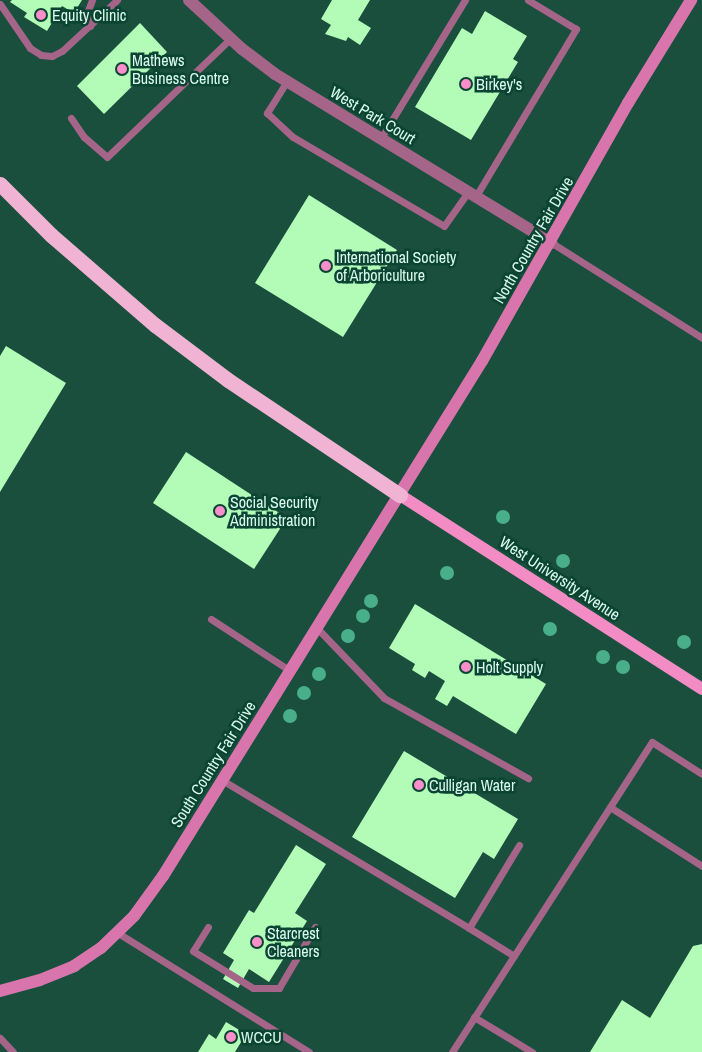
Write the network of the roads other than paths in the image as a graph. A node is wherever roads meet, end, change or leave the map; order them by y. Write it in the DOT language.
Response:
graph roads {
  1 [pos="92,0"];
  2 [pos="117,0"];
  3 [pos="190,0"];
  4 [pos="465,0"];
  5 [pos="528,0"];
  6 [pos="691,0"];
  7 [pos="0,4"];
  8 [pos="90,26"];
  9 [pos="230,39"];
  10 [pos="287,81"];
  11 [pos="71,118"];
  12 [pos="381,138"];
  13 [pos="0,184"];
  14 [pos="472,194"];
  15 [pos="552,243"];
  16 [pos="702,338"];
  17 [pos="400,494"];
  18 [pos="211,619"];
  19 [pos="316,627"];
  20 [pos="289,670"];
  21 [pos="702,689"];
  22 [pos="702,774"];
  23 [pos="528,778"];
  24 [pos="222,780"];
  25 [pos="610,808"];
  26 [pos="519,845"];
  27 [pos="702,866"];
  28 [pos="208,926"];
  29 [pos="315,927"];
  30 [pos="468,928"];
  31 [pos="118,933"];
  32 [pos="514,956"];
  33 [pos="2,989"];
  34 [pos="474,1017"];
  35 [pos="0,1038"];
  36 [pos="13,1052"];
  37 [pos="309,1052"];
  38 [pos="452,1052"];
  39 [pos="532,1052"];
  1 -- 8 [label="lane"];
  2 -- 8 [label="lane"];
  3 -- 9 [label="street, West Park Court"];
  4 -- 12 [label="lane"];
  5 -- 14 [label="lane"];
  6 -- 15 [label="street, North Country Fair Drive"];
  7 -- 8 [label="lane"];
  9 -- 10 [label="street, West Park Court"];
  9 -- 11 [label="lane"];
  10 -- 12 [label="street, West Park Court"];
  10 -- 14 [label="lane"];
  12 -- 14 [label="street, West Park Court"];
  13 -- 17 [label="highway"];
  14 -- 15 [label="street, West Park Court"];
  15 -- 16 [label="lane"];
  15 -- 17 [label="street, North Country Fair Drive"];
  17 -- 19 [label="street, South Country Fair Drive"];
  17 -- 21 [label="main road, West University Avenue"];
  18 -- 20 [label="lane"];
  19 -- 20 [label="street, South Country Fair Drive"];
  19 -- 23 [label="lane"];
  20 -- 24 [label="street, South Country Fair Drive"];
  22 -- 25 [label="lane"];
  24 -- 30 [label="lane"];
  24 -- 31 [label="street, South Country Fair Drive"];
  25 -- 27 [label="lane"];
  25 -- 32 [label="lane"];
  26 -- 30 [label="lane"];
  28 -- 29 [label="lane"];
  30 -- 32 [label="lane"];
  31 -- 33 [label="street, South Country Fair Drive"];
  31 -- 37 [label="lane"];
  32 -- 34 [label="lane"];
  34 -- 38 [label="lane"];
  34 -- 39 [label="lane"];
  35 -- 36 [label="lane"];
}
